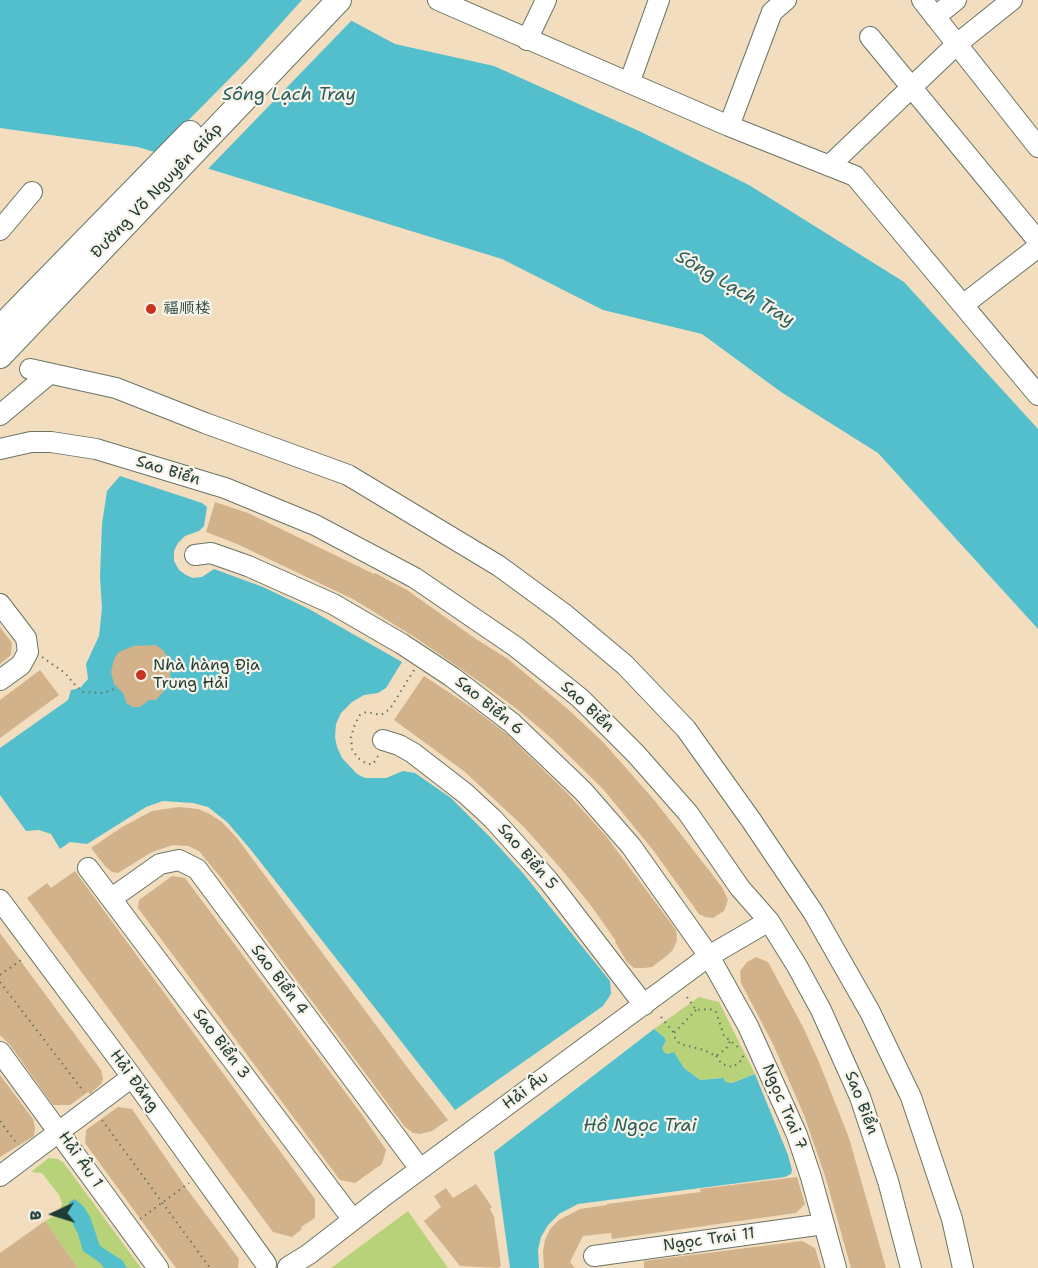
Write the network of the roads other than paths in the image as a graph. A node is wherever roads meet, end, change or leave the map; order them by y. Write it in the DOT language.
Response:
graph roads {
  1 [pos="319,0"];
  2 [pos="339,0"];
  3 [pos="438,0"];
  4 [pos="546,0"];
  5 [pos="659,0"];
  6 [pos="786,0"];
  7 [pos="922,0"];
  8 [pos="956,0"];
  9 [pos="1012,0"];
  10 [pos="935,17"];
  11 [pos="870,37"];
  12 [pos="527,40"];
  13 [pos="957,44"];
  14 [pos="630,81"];
  15 [pos="913,87"];
  16 [pos="729,126"];
  17 [pos="1038,147"];
  18 [pos="829,166"];
  19 [pos="32,192"];
  20 [pos="0,230"];
  21 [pos="1038,241"];
  22 [pos="1038,247"];
  23 [pos="963,305"];
  24 [pos="0,328"];
  25 [pos="0,356"];
  26 [pos="30,369"];
  27 [pos="50,374"];
  28 [pos="1038,395"];
  29 [pos="0,415"];
  30 [pos="0,449"];
  31 [pos="195,555"];
  32 [pos="0,604"];
  33 [pos="0,680"];
  34 [pos="381,748"];
  35 [pos="88,868"];
  36 [pos="112,898"];
  37 [pos="0,900"];
  38 [pos="769,921"];
  39 [pos="709,956"];
  40 [pos="644,1005"];
  41 [pos="0,1052"];
  42 [pos="132,1077"];
  43 [pos="60,1132"];
  44 [pos="420,1169"];
  45 [pos="0,1176"];
  46 [pos="353,1220"];
  47 [pos="824,1224"];
  48 [pos="594,1256"];
  49 [pos="264,1266"];
  50 [pos="288,1267"];
  51 [pos="158,1268"];
  52 [pos="836,1268"];
  53 [pos="911,1268"];
  54 [pos="963,1268"];
  1 -- 24 [label="main road, Đường Võ Nguyên Giáp"];
  2 -- 25 [label="main road, Đường Võ Nguyên Giáp"];
  3 -- 12 [label="street"];
  4 -- 12 [label="street"];
  5 -- 14 [label="street"];
  6 -- 16 [label="street"];
  7 -- 10 [label="street"];
  8 -- 10 [label="street"];
  9 -- 13 [label="street"];
  10 -- 13 [label="street"];
  11 -- 15 [label="street"];
  12 -- 14 [label="street"];
  13 -- 15 [label="street"];
  13 -- 17 [label="street"];
  14 -- 16 [label="street"];
  15 -- 18 [label="street"];
  15 -- 21 [label="street"];
  16 -- 18 [label="street"];
  18 -- 23 [label="street"];
  19 -- 20 [label="street"];
  22 -- 23 [label="street"];
  23 -- 28 [label="street"];
  26 -- 27 [label="street"];
  27 -- 29 [label="street"];
  27 -- 54 [label="street"];
  30 -- 38 [label="street, Sao Biển"];
  31 -- 39 [label="street, Sao Biển 6"];
  32 -- 33 [label="street"];
  34 -- 40 [label="street, Sao Biển 5"];
  35 -- 36 [label="street, Sao Biển 3"];
  36 -- 44 [label="street, Sao Biển 4"];
  36 -- 46 [label="street, Sao Biển 3"];
  37 -- 42 [label="street, Hải Đăng"];
  38 -- 39 [label="street, Hải Âu"];
  38 -- 53 [label="street, Sao Biển"];
  39 -- 40 [label="street, Hải Âu"];
  39 -- 47 [label="street, Ngọc Trai 7"];
  40 -- 44 [label="street, Hải Âu"];
  41 -- 43 [label="street, Hải Âu 1"];
  42 -- 43 [label="street"];
  42 -- 49 [label="street, Hải Đăng"];
  43 -- 45 [label="street"];
  43 -- 51 [label="street, Hải Âu 1"];
  44 -- 46 [label="street, Hải Âu"];
  46 -- 50 [label="street, Hải Âu"];
  47 -- 48 [label="street, Ngọc Trai 11"];
  47 -- 52 [label="street, Ngọc Trai 7"];
  49 -- 50 [label="street"];
}
